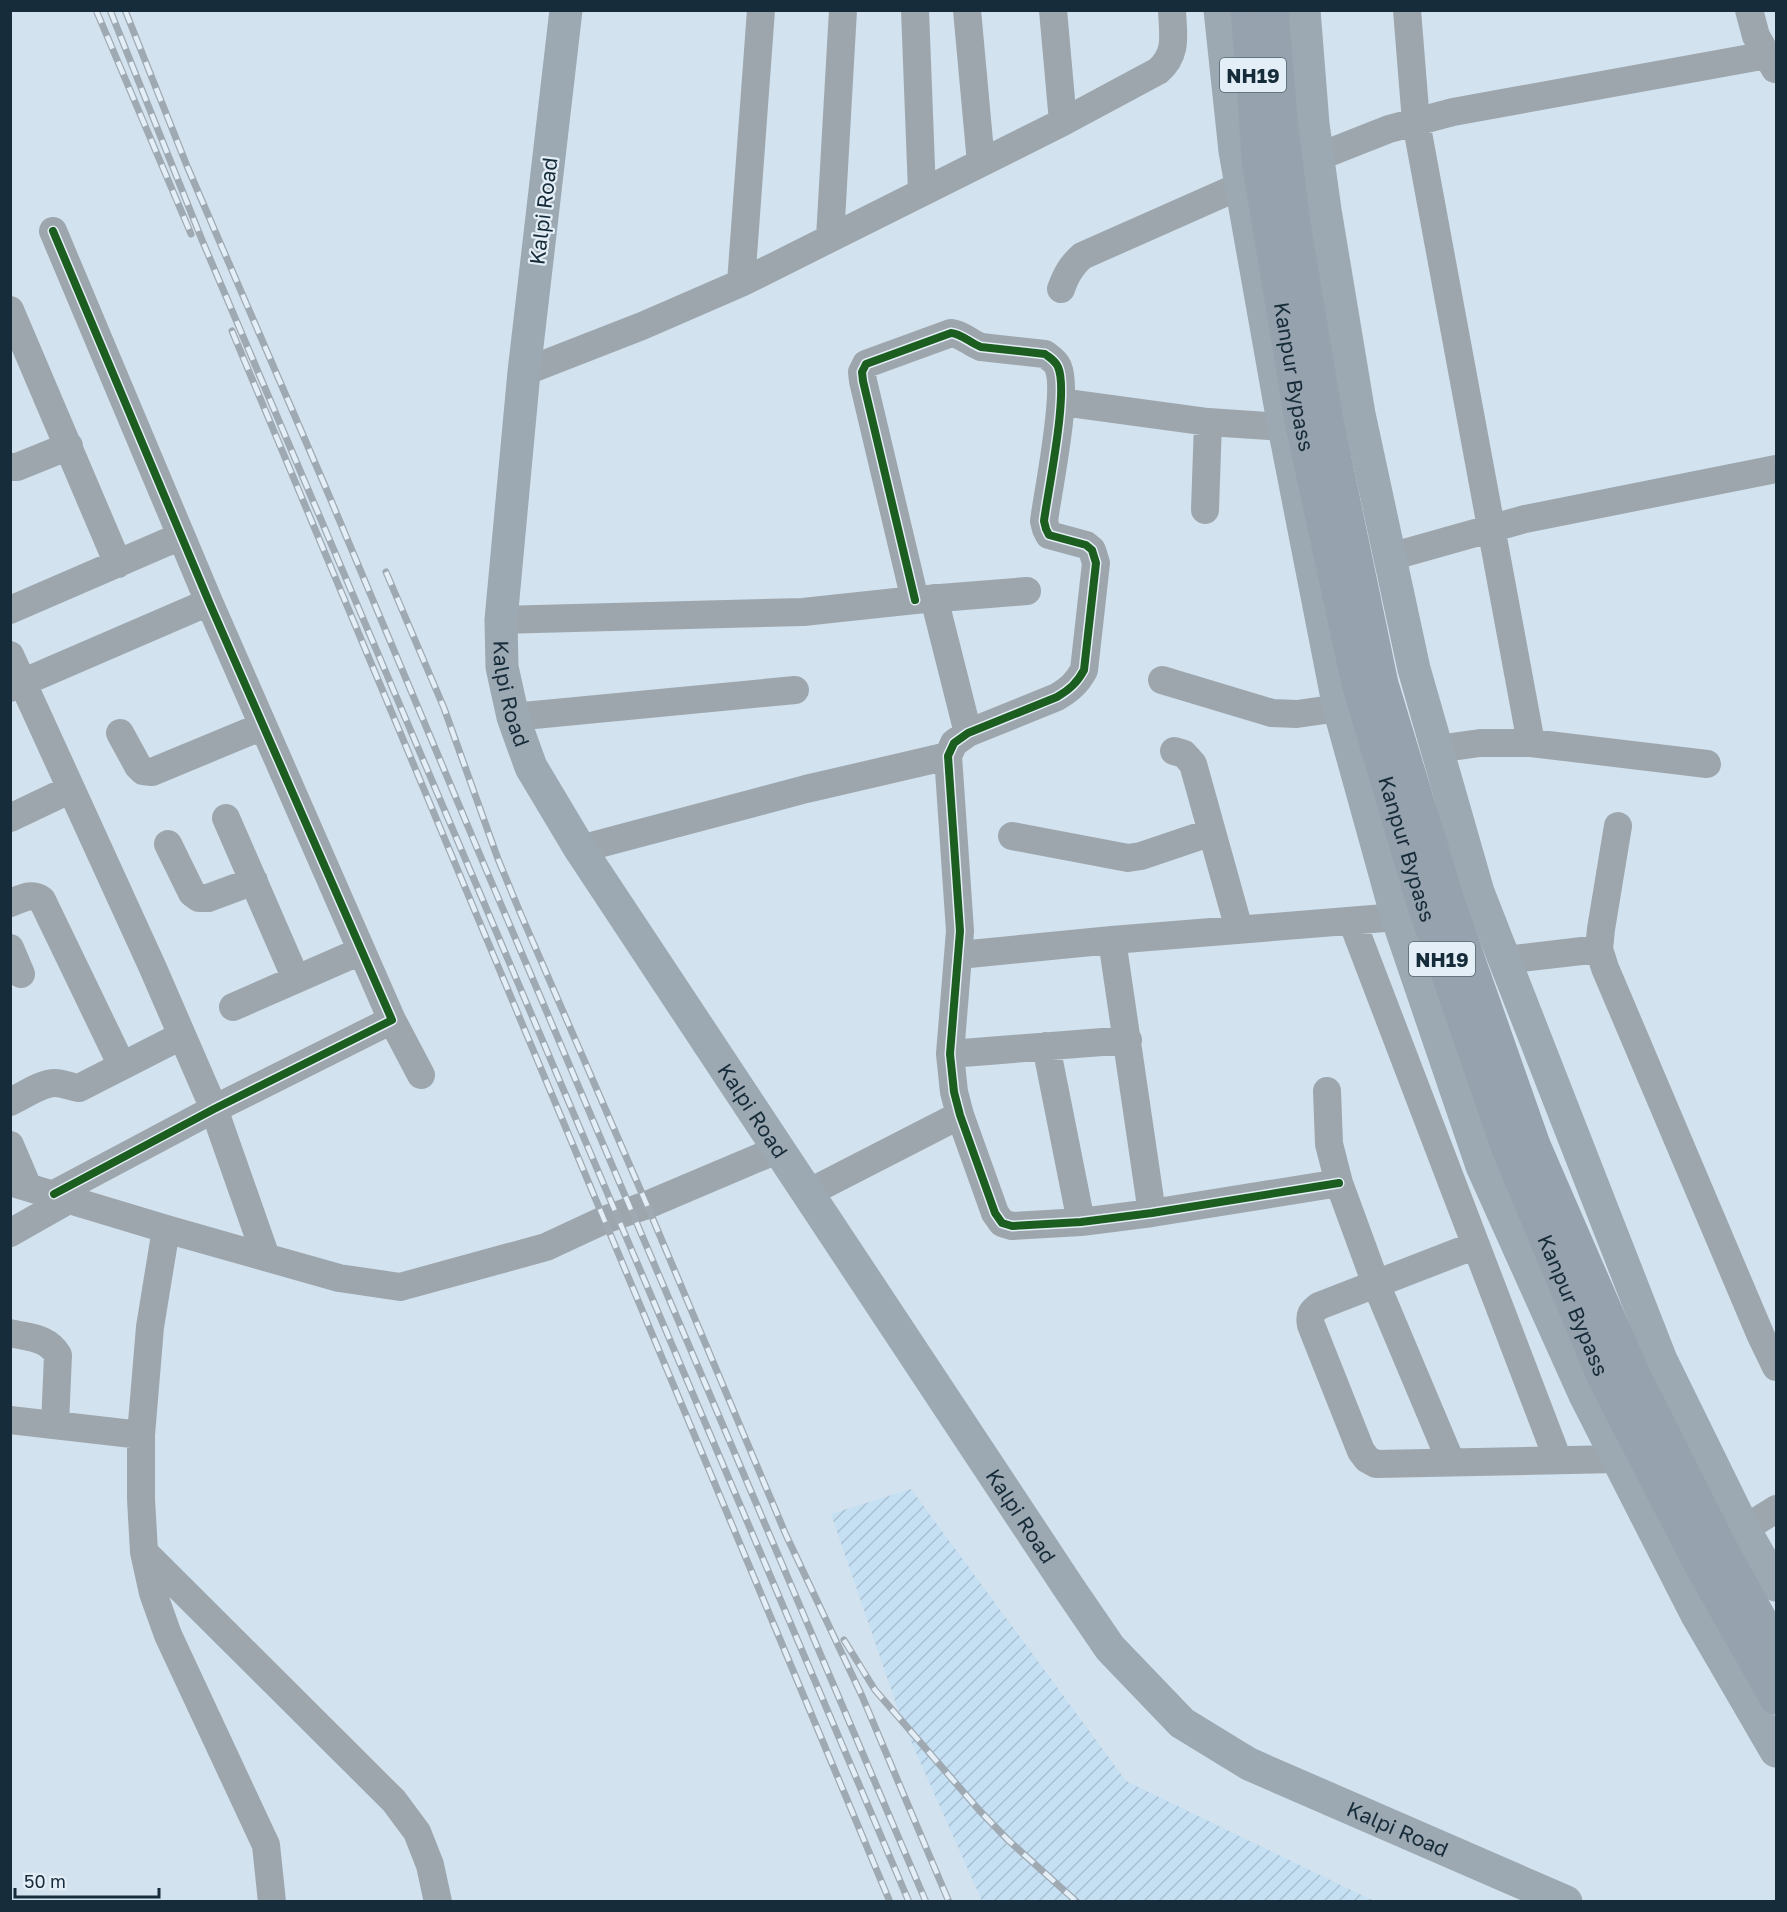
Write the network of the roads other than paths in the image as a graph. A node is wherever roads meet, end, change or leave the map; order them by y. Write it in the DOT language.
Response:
graph roads {
  1 [pos="566,10"];
  2 [pos="761,10"];
  3 [pos="843,10"];
  4 [pos="915,10"];
  5 [pos="967,10"];
  6 [pos="1053,10"];
  7 [pos="1172,10"];
  8 [pos="1220,10"];
  9 [pos="1247,10"];
  10 [pos="1272,10"];
  11 [pos="1304,10"];
  12 [pos="1407,10"];
  13 [pos="1759,37"];
  14 [pos="1414,104"];
  15 [pos="1063,122"];
  16 [pos="1269,148"];
  17 [pos="1318,157"];
  18 [pos="981,163"];
  19 [pos="922,192"];
  20 [pos="53,231"];
  21 [pos="830,238"];
  22 [pos="741,283"];
  23 [pos="1061,289"];
  24 [pos="10,310"];
  25 [pos="524,372"];
  26 [pos="1061,402"];
  27 [pos="1208,422"];
  28 [pos="1284,427"];
  29 [pos="69,446"];
  30 [pos="10,467"];
  31 [pos="1776,469"];
  32 [pos="1205,510"];
  33 [pos="1490,528"];
  34 [pos="182,536"];
  35 [pos="1390,557"];
  36 [pos="118,564"];
  37 [pos="1027,591"];
  38 [pos="924,599"];
  39 [pos="209,602"];
  40 [pos="10,610"];
  41 [pos="501,620"];
  42 [pos="10,655"];
  43 [pos="1162,680"];
  44 [pos="17,685"];
  45 [pos="795,690"];
  46 [pos="1339,708"];
  47 [pos="513,717"];
  48 [pos="263,726"];
  49 [pos="968,732"];
  50 [pos="120,733"];
  51 [pos="1531,743"];
  52 [pos="1437,749"];
  53 [pos="1174,752"];
  54 [pos="948,756"];
  55 [pos="1707,764"];
  56 [pos="71,789"];
  57 [pos="10,818"];
  58 [pos="226,818"];
  59 [pos="1618,826"];
  60 [pos="1212,832"];
  61 [pos="1012,836"];
  62 [pos="168,844"];
  63 [pos="580,849"];
  64 [pos="254,881"];
  65 [pos="10,903"];
  66 [pos="1397,917"];
  67 [pos="1352,921"];
  68 [pos="1239,929"];
  69 [pos="1112,939"];
  70 [pos="1599,949"];
  71 [pos="361,951"];
  72 [pos="959,955"];
  73 [pos="1505,960"];
  74 [pos="296,979"];
  75 [pos="233,1006"];
  76 [pos="392,1020"];
  77 [pos="182,1035"];
  78 [pos="1128,1040"];
  79 [pos="1046,1046"];
  80 [pos="950,1054"];
  81 [pos="122,1066"];
  82 [pos="421,1075"];
  83 [pos="1327,1091"];
  84 [pos="10,1102"];
  85 [pos="214,1109"];
  86 [pos="960,1115"];
  87 [pos="10,1145"];
  88 [pos="779,1149"];
  89 [pos="19,1183"];
  90 [pos="1339,1183"];
  91 [pos="808,1193"];
  92 [pos="62,1196"];
  93 [pos="1152,1213"];
  94 [pos="1081,1222"];
  95 [pos="166,1229"];
  96 [pos="10,1233"];
  97 [pos="1476,1245"];
  98 [pos="266,1257"];
  99 [pos="1376,1284"];
  100 [pos="10,1333"];
  101 [pos="1776,1367"];
  102 [pos="10,1420"];
  103 [pos="55,1425"];
  104 [pos="141,1435"];
  105 [pos="1617,1459"];
  106 [pos="1558,1460"];
  107 [pos="1451,1462"];
  108 [pos="1776,1509"];
  109 [pos="1744,1529"];
  110 [pos="144,1552"];
  111 [pos="1776,1585"];
  112 [pos="1776,1647"];
  113 [pos="1776,1698"];
  114 [pos="1776,1751"];
  115 [pos="273,1902"];
  116 [pos="438,1902"];
  117 [pos="1566,1902"];
  1 -- 25 [label="main road, Kalpi Road"];
  2 -- 22 [label="street"];
  3 -- 21 [label="street"];
  4 -- 19 [label="street"];
  5 -- 18 [label="street"];
  6 -- 15 [label="street"];
  7 -- 15 [label="street"];
  8 -- 16 [label="main road"];
  9 -- 16 [label="highway, Kanpur Bypass / NH19"];
  10 -- 16 [label="highway, Kanpur Bypass / NH19"];
  11 -- 16 [label="main road"];
  12 -- 14 [label="street"];
  13 -- 14 [label="street"];
  14 -- 17 [label="street"];
  14 -- 33 [label="street"];
  15 -- 18 [label="street"];
  16 -- 17 [label="main road"];
  16 -- 23 [label="street"];
  16 -- 28 [label="main road"];
  16 -- 112 [label="highway, Kanpur Bypass / NH19"];
  16 -- 113 [label="highway, Kanpur Bypass / NH19"];
  17 -- 35 [label="main road"];
  18 -- 19 [label="street"];
  19 -- 21 [label="street"];
  20 -- 34 [label="street"];
  21 -- 22 [label="street"];
  22 -- 25 [label="street"];
  24 -- 29 [label="street"];
  25 -- 41 [label="main road, Kalpi Road"];
  26 -- 27 [label="street"];
  26 -- 38 [label="street"];
  26 -- 49 [label="street"];
  27 -- 28 [label="street"];
  27 -- 32 [label="street"];
  28 -- 46 [label="main road"];
  29 -- 30 [label="street"];
  29 -- 36 [label="street"];
  31 -- 33 [label="street"];
  33 -- 35 [label="street"];
  33 -- 51 [label="street"];
  34 -- 36 [label="street"];
  34 -- 39 [label="street"];
  35 -- 52 [label="main road"];
  36 -- 40 [label="street"];
  37 -- 38 [label="street"];
  38 -- 41 [label="street"];
  38 -- 49 [label="street"];
  39 -- 44 [label="street"];
  39 -- 48 [label="street"];
  41 -- 47 [label="main road, Kalpi Road"];
  42 -- 44 [label="street"];
  43 -- 46 [label="street"];
  44 -- 56 [label="street"];
  45 -- 47 [label="street"];
  46 -- 66 [label="main road"];
  47 -- 63 [label="main road, Kalpi Road"];
  48 -- 50 [label="street"];
  48 -- 71 [label="street"];
  49 -- 54 [label="street"];
  51 -- 52 [label="street"];
  51 -- 55 [label="street"];
  52 -- 73 [label="main road"];
  53 -- 60 [label="street"];
  54 -- 63 [label="street"];
  54 -- 72 [label="street"];
  56 -- 57 [label="street"];
  56 -- 77 [label="street"];
  58 -- 64 [label="street"];
  59 -- 70 [label="street"];
  60 -- 61 [label="street"];
  60 -- 68 [label="street"];
  62 -- 64 [label="street"];
  63 -- 88 [label="main road, Kalpi Road"];
  64 -- 74 [label="street"];
  65 -- 81 [label="street"];
  66 -- 67 [label="street"];
  66 -- 105 [label="main road"];
  67 -- 68 [label="street"];
  67 -- 97 [label="street"];
  68 -- 69 [label="street"];
  69 -- 72 [label="street"];
  69 -- 78 [label="street"];
  70 -- 73 [label="street"];
  70 -- 101 [label="street"];
  71 -- 74 [label="street"];
  71 -- 76 [label="street"];
  72 -- 80 [label="street"];
  73 -- 109 [label="main road"];
  74 -- 75 [label="street"];
  76 -- 82 [label="street"];
  76 -- 85 [label="street"];
  77 -- 81 [label="street"];
  77 -- 85 [label="street"];
  78 -- 79 [label="street"];
  78 -- 93 [label="street"];
  79 -- 80 [label="street"];
  79 -- 94 [label="street"];
  80 -- 86 [label="street"];
  81 -- 84 [label="street"];
  83 -- 90 [label="street"];
  85 -- 92 [label="street"];
  85 -- 98 [label="street"];
  86 -- 91 [label="street"];
  86 -- 94 [label="street"];
  87 -- 89 [label="street"];
  88 -- 91 [label="main road, Kalpi Road"];
  88 -- 98 [label="street"];
  89 -- 92 [label="street"];
  90 -- 93 [label="street"];
  90 -- 99 [label="street"];
  91 -- 117 [label="main road, Kalpi Road"];
  92 -- 95 [label="street"];
  92 -- 96 [label="street"];
  93 -- 94 [label="street"];
  95 -- 98 [label="street"];
  95 -- 104 [label="street"];
  97 -- 99 [label="street"];
  97 -- 106 [label="street"];
  99 -- 107 [label="street"];
  99 -- 107 [label="street"];
  100 -- 103 [label="street"];
  102 -- 103 [label="street"];
  103 -- 104 [label="street"];
  104 -- 110 [label="street"];
  105 -- 106 [label="street"];
  105 -- 114 [label="main road"];
  106 -- 107 [label="street"];
  108 -- 109 [label="street"];
  109 -- 111 [label="main road"];
  110 -- 115 [label="street"];
  110 -- 116 [label="street"];
}
